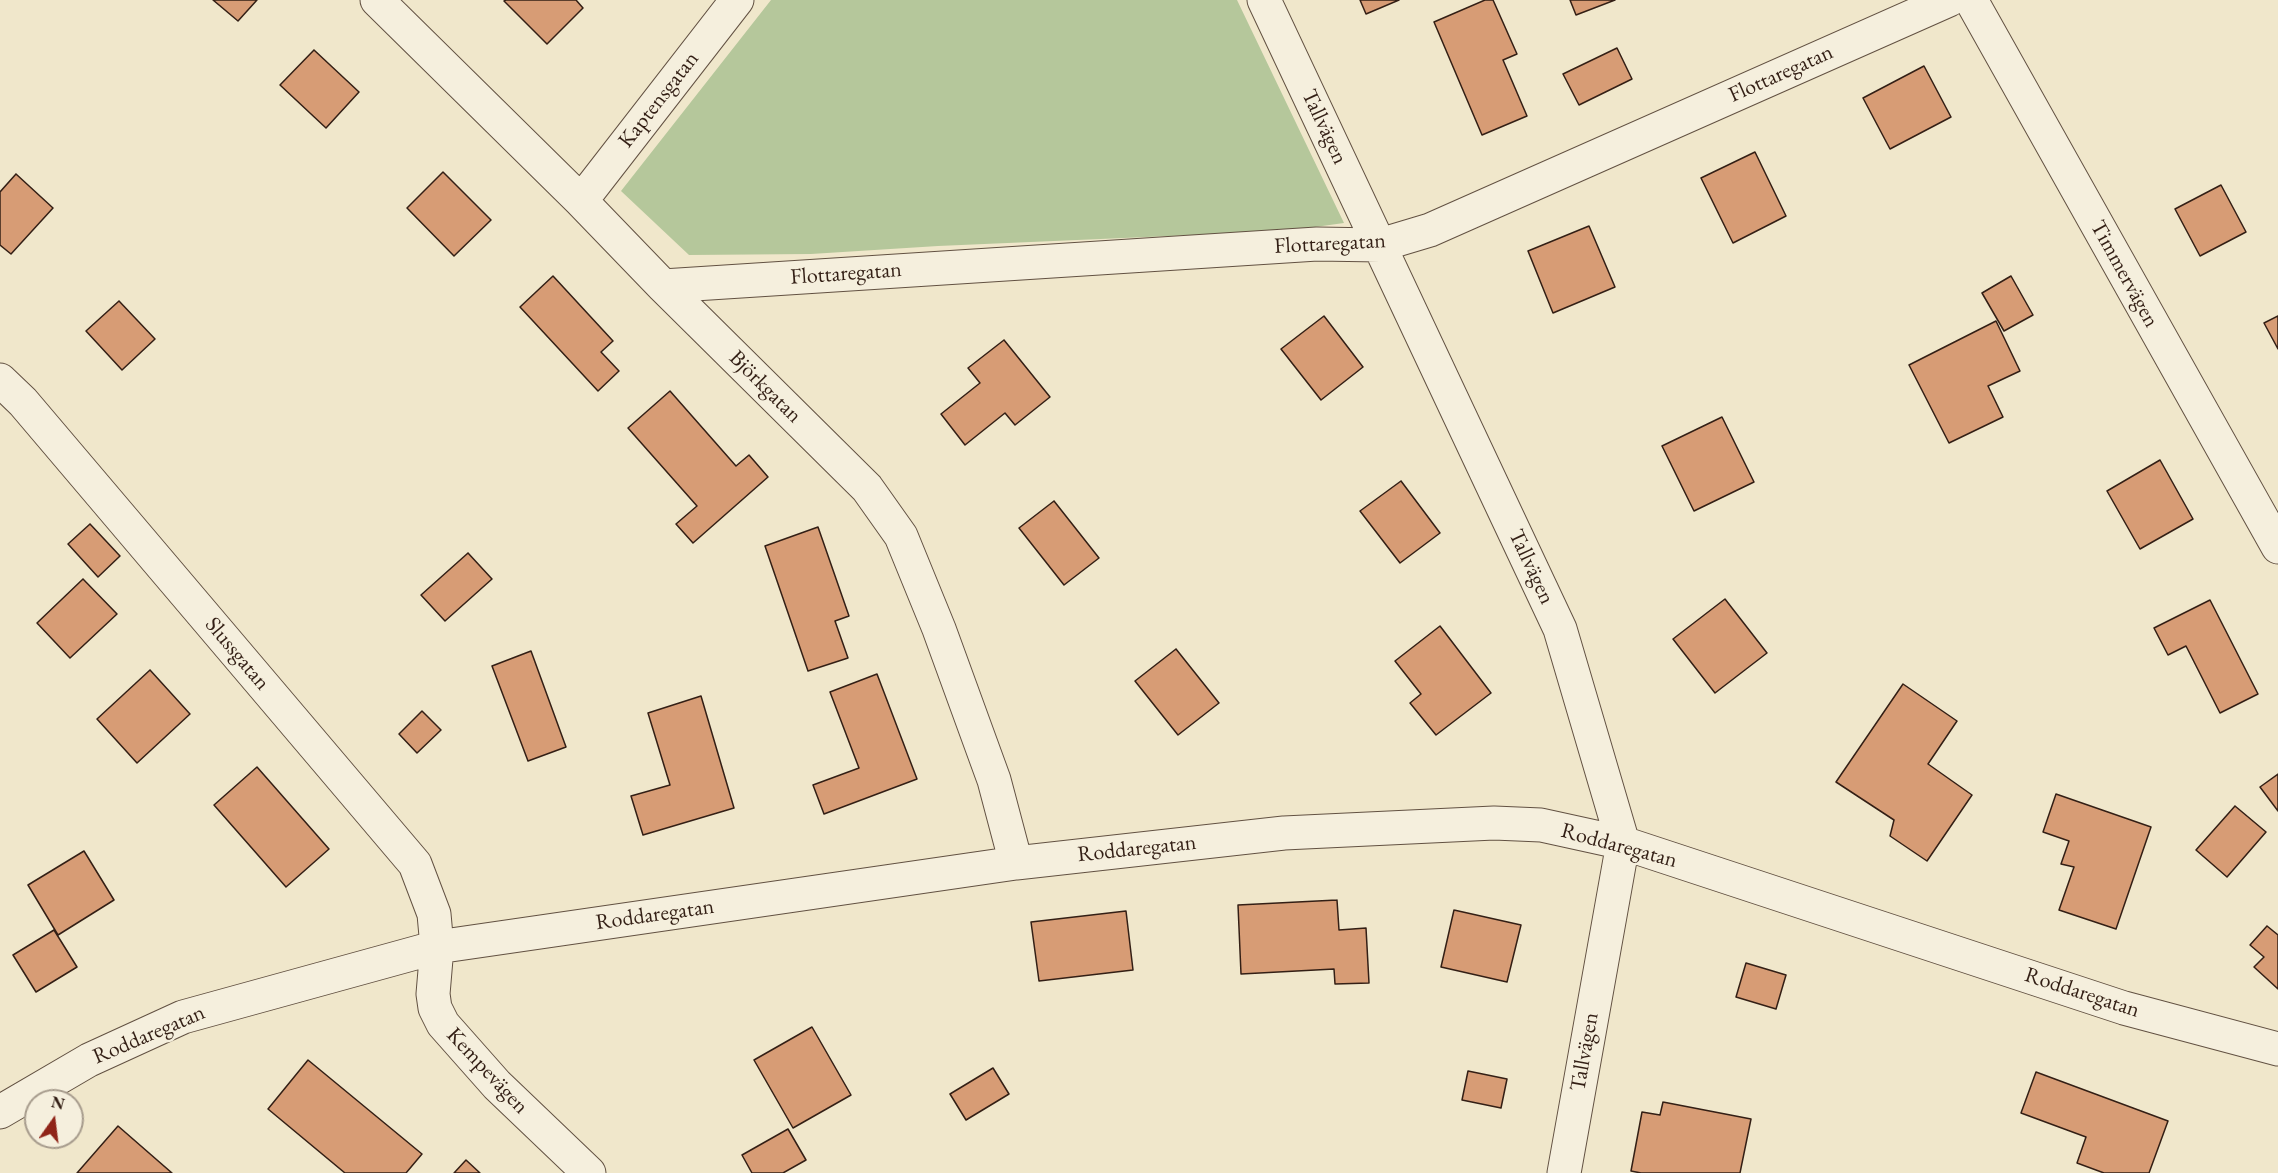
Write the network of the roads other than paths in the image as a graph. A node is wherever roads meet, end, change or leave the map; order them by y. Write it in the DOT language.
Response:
graph roads {
  1 [pos="377,0"];
  2 [pos="737,0"];
  3 [pos="1264,0"];
  4 [pos="1949,0"];
  5 [pos="1971,0"];
  6 [pos="581,201"];
  7 [pos="1380,245"];
  8 [pos="663,286"];
  9 [pos="0,380"];
  10 [pos="2278,547"];
  11 [pos="1623,843"];
  12 [pos="1016,863"];
  13 [pos="437,947"];
  14 [pos="2278,1049"];
  15 [pos="0,1112"];
  16 [pos="589,1173"];
  17 [pos="1564,1173"];
  1 -- 6 [label="street, Björkgatan"];
  2 -- 6 [label="street, Kaptensgatan"];
  3 -- 7 [label="street, Tallvägen"];
  4 -- 7 [label="street, Flottaregatan"];
  5 -- 10 [label="street, Timmervägen"];
  6 -- 8 [label="street, Björkgatan"];
  7 -- 8 [label="street, Flottaregatan"];
  7 -- 11 [label="street, Tallvägen"];
  8 -- 12 [label="street, Björkgatan"];
  9 -- 13 [label="street, Slussgatan"];
  11 -- 12 [label="street, Roddaregatan"];
  11 -- 14 [label="street, Roddaregatan"];
  11 -- 17 [label="street, Tallvägen"];
  12 -- 13 [label="street, Roddaregatan"];
  13 -- 15 [label="street, Roddaregatan"];
  13 -- 16 [label="street, Kempevägen"];
}
